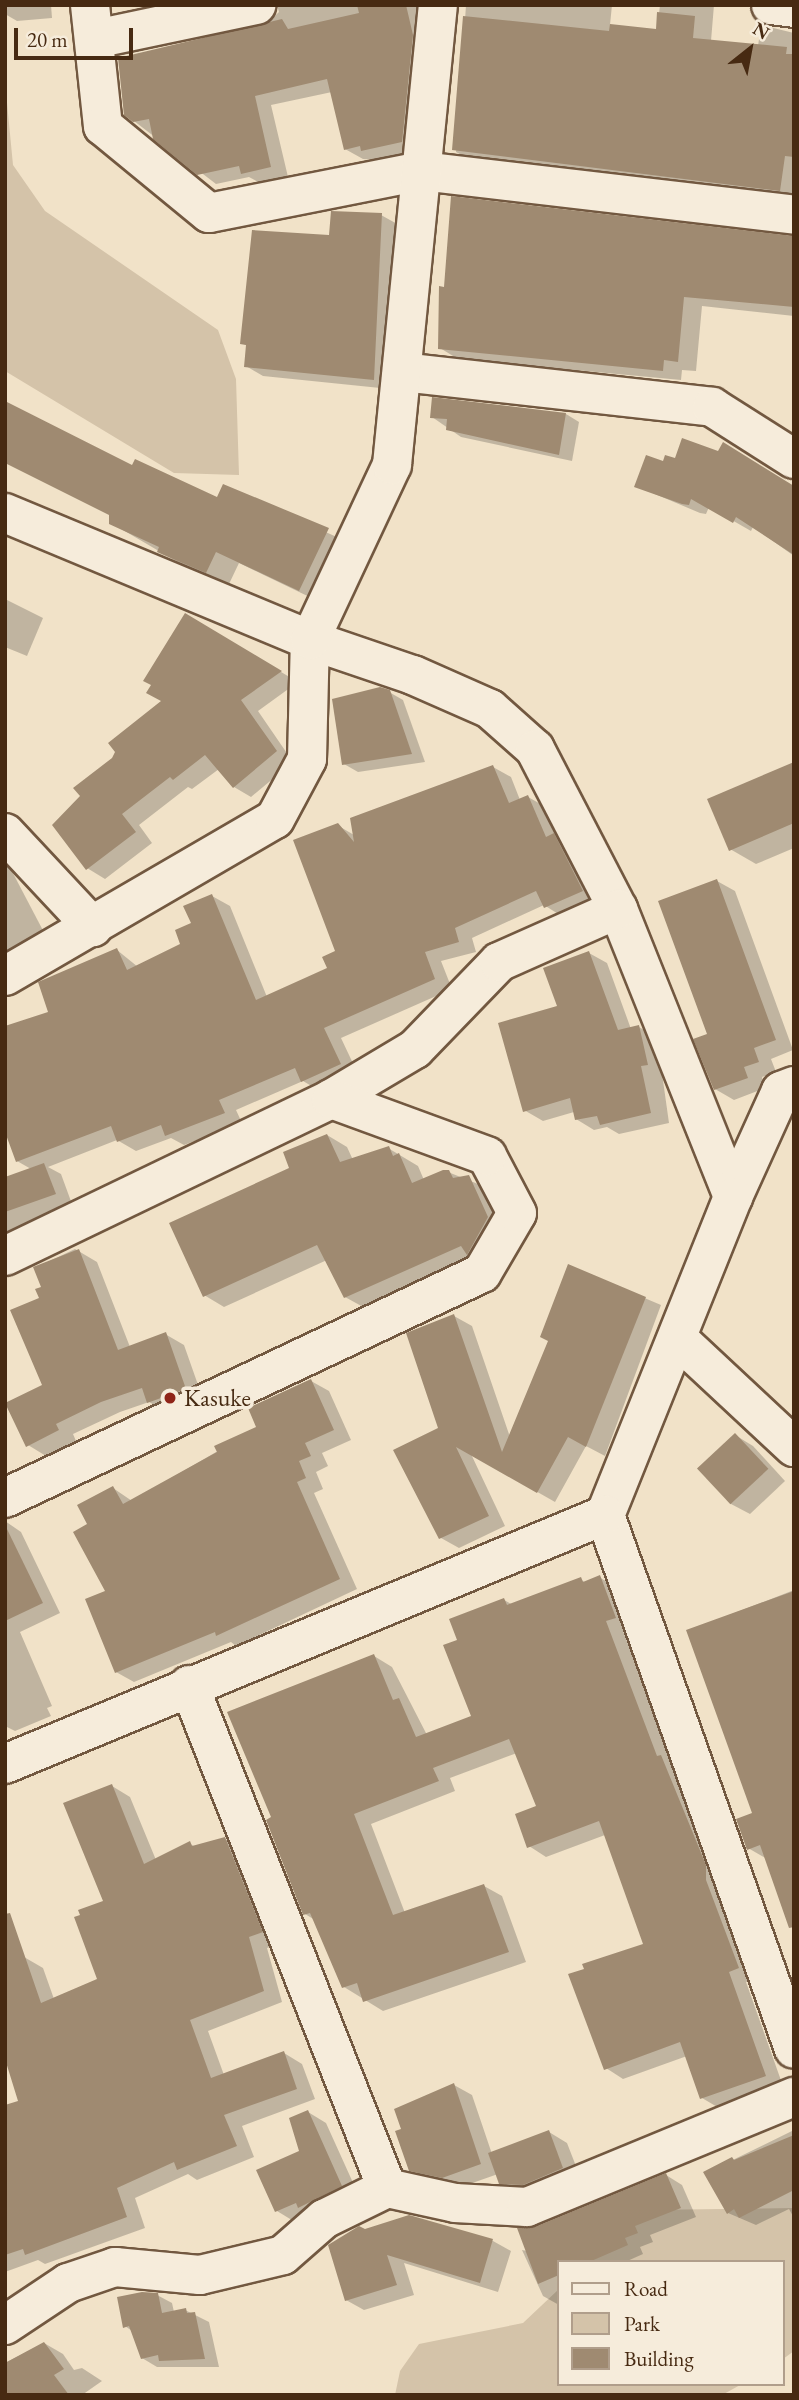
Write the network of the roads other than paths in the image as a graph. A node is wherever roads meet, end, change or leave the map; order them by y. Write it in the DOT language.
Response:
graph roads {
  1 [pos="256,5"];
  2 [pos="438,5"];
  3 [pos="771,5"];
  4 [pos="794,8"];
  5 [pos="92,22"];
  6 [pos="422,172"];
  7 [pos="794,215"];
  8 [pos="402,372"];
  9 [pos="794,460"];
  10 [pos="5,513"];
  11 [pos="310,640"];
  12 [pos="5,833"];
  13 [pos="618,909"];
  14 [pos="93,927"];
  15 [pos="5,976"];
  16 [pos="794,1086"];
  17 [pos="331,1099"];
  18 [pos="733,1197"];
  19 [pos="5,1256"];
  20 [pos="677,1338"];
  21 [pos="794,1447"];
  22 [pos="5,1498"];
  23 [pos="605,1515"];
  24 [pos="189,1685"];
  25 [pos="5,1764"];
  26 [pos="794,2049"];
  27 [pos="794,2096"];
  28 [pos="387,2188"];
  29 [pos="5,2325"];
  1 -- 5 [label="street"];
  2 -- 6 [label="street"];
  3 -- 4 [label="street"];
  5 -- 6 [label="street"];
  6 -- 7 [label="street"];
  6 -- 8 [label="street"];
  8 -- 9 [label="street"];
  8 -- 11 [label="street"];
  10 -- 11 [label="street"];
  11 -- 13 [label="street"];
  11 -- 14 [label="street"];
  12 -- 14 [label="street"];
  13 -- 17 [label="street"];
  13 -- 18 [label="street"];
  14 -- 15 [label="street"];
  16 -- 18 [label="street"];
  17 -- 19 [label="street"];
  17 -- 22 [label="street"];
  18 -- 20 [label="street"];
  20 -- 21 [label="street"];
  20 -- 23 [label="street"];
  23 -- 24 [label="street"];
  23 -- 26 [label="street"];
  24 -- 25 [label="street"];
  24 -- 28 [label="street"];
  27 -- 28 [label="street"];
  28 -- 29 [label="street"];
}
